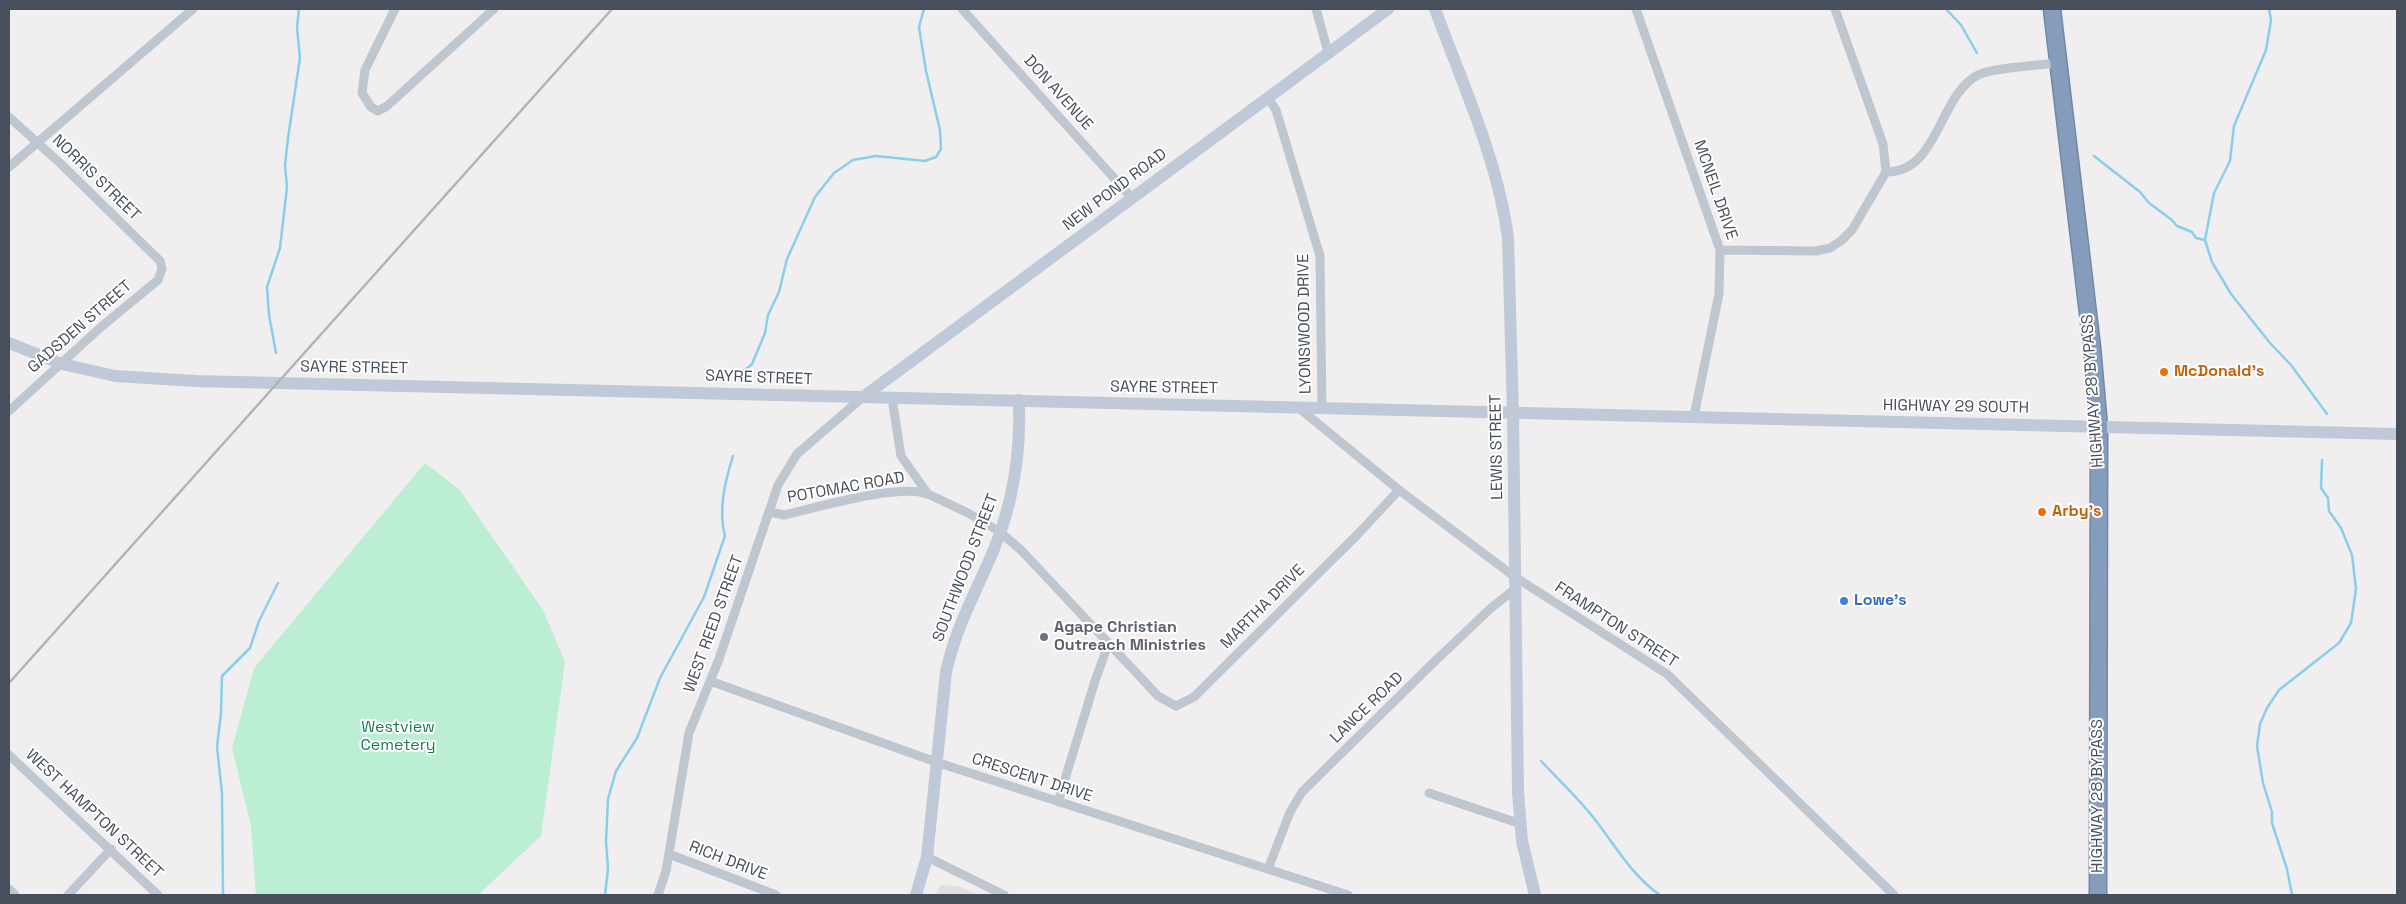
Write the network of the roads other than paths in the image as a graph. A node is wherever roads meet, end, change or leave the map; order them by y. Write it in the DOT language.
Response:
graph roads {
  1 [pos="193,9"];
  2 [pos="395,9"];
  3 [pos="494,9"];
  4 [pos="962,9"];
  5 [pos="1316,9"];
  6 [pos="1388,9"];
  7 [pos="1435,9"];
  8 [pos="1636,9"];
  9 [pos="1835,9"];
  10 [pos="2052,9"];
  11 [pos="1328,52"];
  12 [pos="2058,63"];
  13 [pos="1268,98"];
  14 [pos="9,117"];
  15 [pos="36,142"];
  16 [pos="9,166"];
  17 [pos="1886,172"];
  18 [pos="1132,198"];
  19 [pos="1720,250"];
  20 [pos="160,261"];
  21 [pos="9,343"];
  22 [pos="62,364"];
  23 [pos="863,397"];
  24 [pos="892,398"];
  25 [pos="1019,400"];
  26 [pos="1299,408"];
  27 [pos="1322,408"];
  28 [pos="9,411"];
  29 [pos="1513,414"];
  30 [pos="1694,416"];
  31 [pos="2099,427"];
  32 [pos="2397,434"];
  33 [pos="1399,490"];
  34 [pos="928,494"];
  35 [pos="770,512"];
  36 [pos="1000,532"];
  37 [pos="1515,583"];
  38 [pos="1108,645"];
  39 [pos="710,682"];
  40 [pos="9,755"];
  41 [pos="936,762"];
  42 [pos="1429,793"];
  43 [pos="1058,802"];
  44 [pos="1521,824"];
  45 [pos="111,849"];
  46 [pos="669,854"];
  47 [pos="927,857"];
  48 [pos="1268,869"];
  49 [pos="9,889"];
  50 [pos="15,895"];
  51 [pos="68,895"];
  52 [pos="158,895"];
  53 [pos="658,895"];
  54 [pos="776,895"];
  55 [pos="916,895"];
  56 [pos="1004,895"];
  57 [pos="1348,895"];
  58 [pos="1536,895"];
  59 [pos="1894,895"];
  60 [pos="2098,895"];
  1 -- 15 [label="street"];
  2 -- 3 [label="street"];
  4 -- 18 [label="street, DON AVENUE"];
  5 -- 11 [label="street"];
  6 -- 11 [label="main road, NEW POND ROAD"];
  7 -- 29 [label="main road, LEWIS STREET"];
  8 -- 19 [label="street, MCNEIL DRIVE"];
  9 -- 17 [label="street"];
  10 -- 12 [label="highway, HIGHWAY 28 BYPASS"];
  11 -- 13 [label="main road, NEW POND ROAD"];
  12 -- 17 [label="street"];
  12 -- 31 [label="highway, HIGHWAY 28 BYPASS"];
  13 -- 18 [label="main road, NEW POND ROAD"];
  13 -- 27 [label="street, LYONSWOOD DRIVE"];
  14 -- 15 [label="street, NORRIS STREET"];
  15 -- 16 [label="street"];
  15 -- 20 [label="street, NORRIS STREET"];
  17 -- 19 [label="street"];
  18 -- 23 [label="main road, NEW POND ROAD"];
  19 -- 30 [label="street, MCNEIL DRIVE"];
  20 -- 22 [label="street, GADSDEN STREET"];
  21 -- 22 [label="main road, SAYRE STREET"];
  22 -- 23 [label="main road, SAYRE STREET"];
  22 -- 28 [label="street, GADSDEN STREET"];
  23 -- 24 [label="main road, SAYRE STREET"];
  23 -- 35 [label="street, WEST REED STREET"];
  24 -- 25 [label="main road, SAYRE STREET"];
  24 -- 34 [label="street"];
  25 -- 26 [label="main road, SAYRE STREET"];
  25 -- 36 [label="main road, SOUTHWOOD STREET"];
  26 -- 27 [label="main road, SAYRE STREET"];
  26 -- 33 [label="street, FRAMPTON STREET"];
  27 -- 29 [label="main road, SAYRE STREET"];
  29 -- 30 [label="main road, HIGHWAY 29 SOUTH"];
  29 -- 37 [label="main road, LEWIS STREET"];
  30 -- 31 [label="main road, HIGHWAY 29 SOUTH"];
  31 -- 32 [label="main road, HIGHWAY 29 SOUTH"];
  31 -- 60 [label="highway, HIGHWAY 28 BYPASS"];
  33 -- 37 [label="street, FRAMPTON STREET"];
  33 -- 38 [label="street, MARTHA DRIVE"];
  34 -- 35 [label="street, POTOMAC ROAD"];
  34 -- 36 [label="street, MARTHA DRIVE"];
  35 -- 39 [label="street, WEST REED STREET"];
  36 -- 38 [label="street, MARTHA DRIVE"];
  36 -- 41 [label="main road, SOUTHWOOD STREET"];
  37 -- 44 [label="main road, LEWIS STREET"];
  37 -- 48 [label="street, LANCE ROAD"];
  37 -- 59 [label="street, FRAMPTON STREET"];
  38 -- 43 [label="street"];
  39 -- 41 [label="street, CRESCENT DRIVE"];
  39 -- 46 [label="street, WEST REED STREET"];
  40 -- 45 [label="street, WEST HAMPTON STREET"];
  41 -- 43 [label="street, CRESCENT DRIVE"];
  41 -- 47 [label="main road, SOUTHWOOD STREET"];
  42 -- 44 [label="street"];
  43 -- 48 [label="street, CRESCENT DRIVE"];
  44 -- 58 [label="main road, LEWIS STREET"];
  45 -- 51 [label="street"];
  45 -- 52 [label="street, WEST HAMPTON STREET"];
  46 -- 53 [label="street, WEST REED STREET"];
  46 -- 54 [label="street, RICH DRIVE"];
  47 -- 55 [label="main road, SOUTHWOOD STREET"];
  47 -- 56 [label="street"];
  48 -- 57 [label="street, CRESCENT DRIVE"];
  49 -- 50 [label="street"];
}
